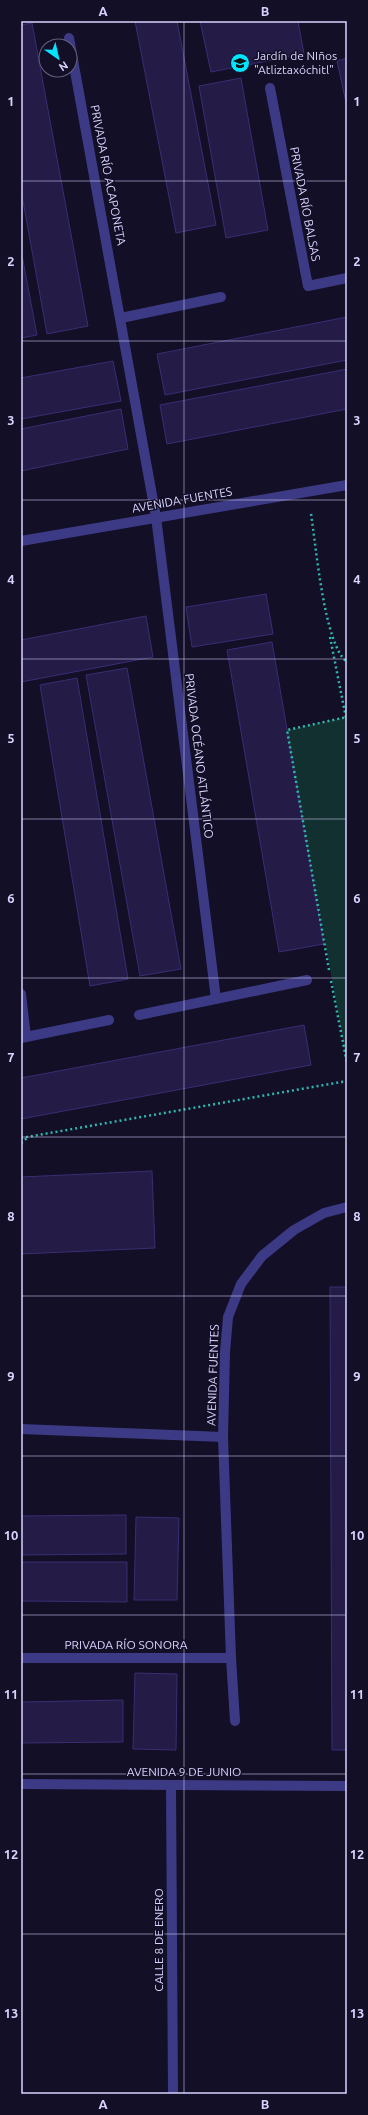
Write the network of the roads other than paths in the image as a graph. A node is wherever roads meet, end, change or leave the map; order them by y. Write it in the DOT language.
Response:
graph roads {
  1 [pos="76,78"];
  2 [pos="270,88"];
  3 [pos="347,278"];
  4 [pos="221,297"];
  5 [pos="121,318"];
  6 [pos="347,485"];
  7 [pos="156,517"];
  8 [pos="21,541"];
  9 [pos="307,980"];
  10 [pos="21,994"];
  11 [pos="216,999"];
  12 [pos="139,1015"];
  13 [pos="109,1020"];
  14 [pos="24,1037"];
  15 [pos="347,1207"];
  16 [pos="21,1429"];
  17 [pos="224,1437"];
  18 [pos="21,1658"];
  19 [pos="231,1658"];
  20 [pos="235,1721"];
  21 [pos="21,1784"];
  22 [pos="171,1786"];
  23 [pos="347,1786"];
  24 [pos="172,2094"];
  1 -- 5 [label="street, PRIVADA RÍO ACAPONETA"];
  2 -- 3 [label="street, PRIVADA RÍO BALSAS"];
  4 -- 5 [label="street"];
  5 -- 7 [label="street, PRIVADA RÍO ACAPONETA"];
  6 -- 7 [label="street, AVENIDA FUENTES"];
  7 -- 8 [label="street, AVENIDA FUENTES"];
  7 -- 11 [label="street, PRIVADA OCÉANO ATLÁNTICO"];
  9 -- 11 [label="street"];
  10 -- 14 [label="street"];
  11 -- 12 [label="street"];
  13 -- 14 [label="street"];
  15 -- 17 [label="street, AVENIDA FUENTES"];
  16 -- 17 [label="street, AVENIDA FUENTES"];
  17 -- 19 [label="street, AVENIDA FUENTES"];
  18 -- 19 [label="street, PRIVADA RÍO SONORA"];
  19 -- 20 [label="street, AVENIDA FUENTES"];
  21 -- 22 [label="street, AVENIDA 9 DE JUNIO"];
  22 -- 23 [label="street, AVENIDA 9 DE JUNIO"];
  22 -- 24 [label="street, CALLE 8 DE ENERO"];
}
